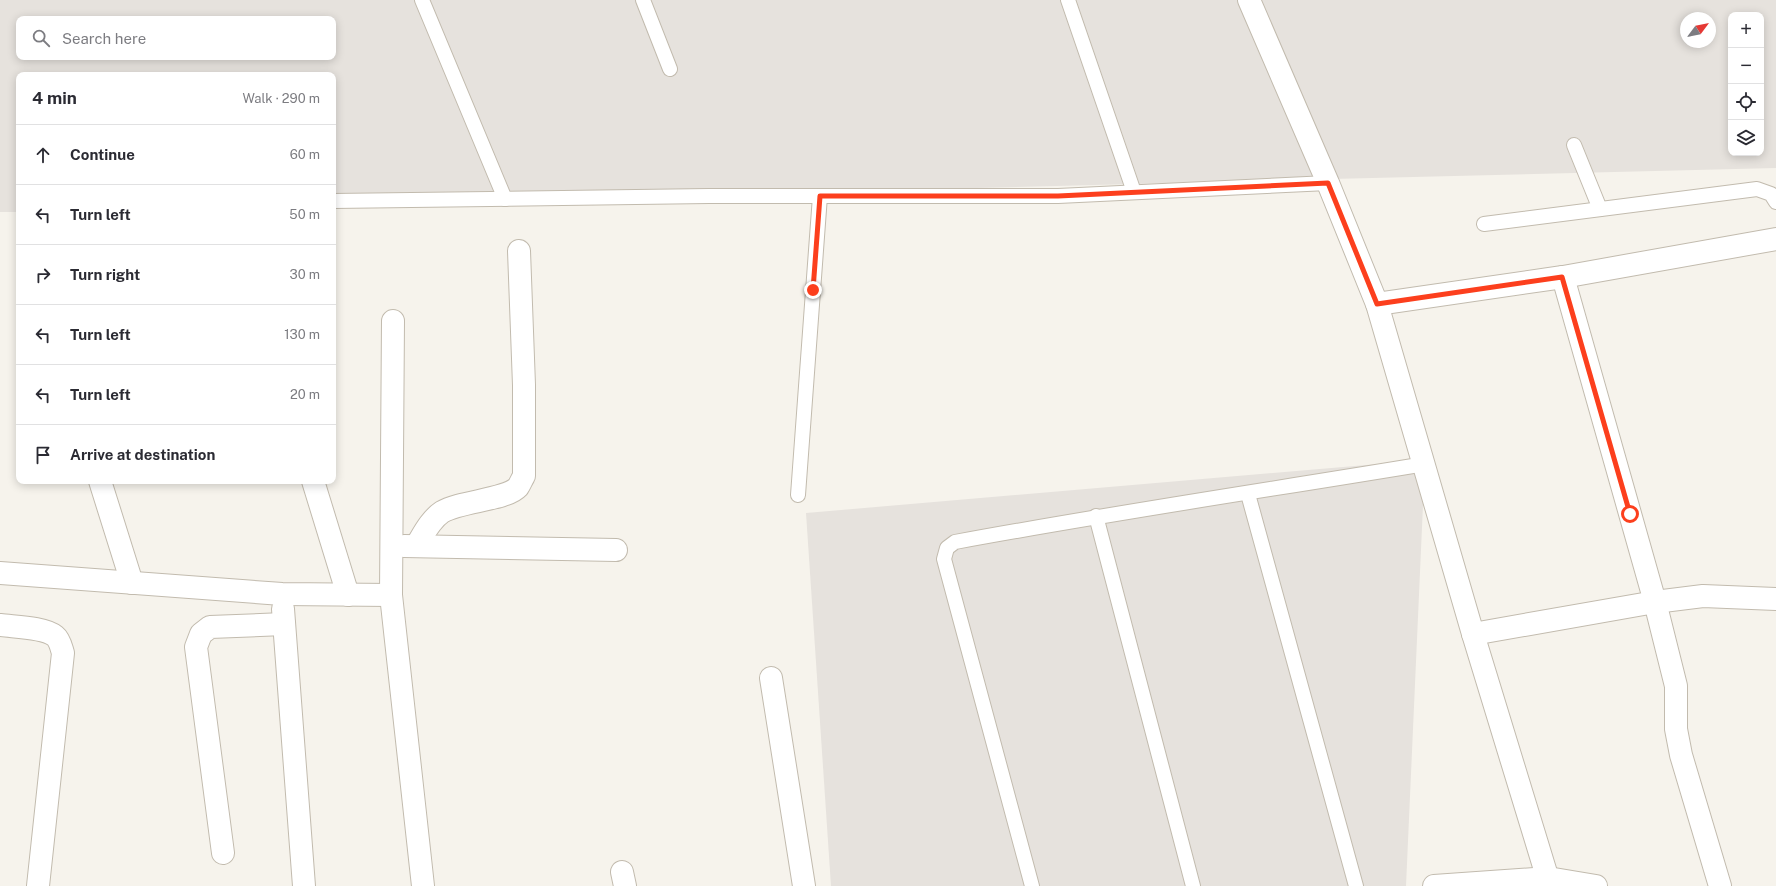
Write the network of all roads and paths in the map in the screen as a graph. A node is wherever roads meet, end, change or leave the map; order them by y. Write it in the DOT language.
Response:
graph roads {
  1 [pos="422,0"];
  2 [pos="643,0"];
  3 [pos="1068,0"];
  4 [pos="1249,0"];
  5 [pos="670,69"];
  6 [pos="1574,145"];
  7 [pos="1328,183"];
  8 [pos="1134,192"];
  9 [pos="820,196"];
  10 [pos="505,199"];
  11 [pos="336,201"];
  12 [pos="1776,202"];
  13 [pos="1600,209"];
  14 [pos="1484,224"];
  15 [pos="1776,239"];
  16 [pos="519,251"];
  17 [pos="1562,277"];
  18 [pos="1377,304"];
  19 [pos="393,320"];
  20 [pos="1425,464"];
  21 [pos="101,484"];
  22 [pos="314,484"];
  23 [pos="1248,494"];
  24 [pos="798,495"];
  25 [pos="1096,516"];
  26 [pos="391,546"];
  27 [pos="416,546"];
  28 [pos="616,550"];
  29 [pos="0,573"];
  30 [pos="132,583"];
  31 [pos="282,594"];
  32 [pos="348,595"];
  33 [pos="390,595"];
  34 [pos="1776,599"];
  35 [pos="1655,602"];
  36 [pos="284,624"];
  37 [pos="0,625"];
  38 [pos="1473,634"];
  39 [pos="771,678"];
  40 [pos="223,853"];
  41 [pos="1549,882"];
  42 [pos="38,886"];
  43 [pos="304,886"];
  44 [pos="423,886"];
  45 [pos="804,886"];
  46 [pos="1032,886"];
  47 [pos="1193,886"];
  48 [pos="1356,886"];
  49 [pos="1434,886"];
  50 [pos="1596,886"];
  51 [pos="1720,886"];
  1 -- 10 [label="lane"];
  2 -- 5 [label="lane"];
  3 -- 8 [label="lane"];
  4 -- 7 [label="street"];
  6 -- 13 [label="lane"];
  7 -- 8 [label="lane"];
  7 -- 18 [label="street"];
  8 -- 9 [label="lane"];
  9 -- 10 [label="lane"];
  9 -- 24 [label="lane"];
  10 -- 11 [label="lane"];
  12 -- 13 [label="lane"];
  13 -- 14 [label="lane"];
  15 -- 17 [label="street"];
  16 -- 27 [label="street"];
  17 -- 18 [label="street"];
  17 -- 35 [label="street"];
  18 -- 20 [label="street"];
  19 -- 26 [label="street"];
  20 -- 23 [label="lane"];
  20 -- 38 [label="street"];
  21 -- 30 [label="street"];
  22 -- 32 [label="street"];
  23 -- 25 [label="lane"];
  23 -- 48 [label="lane"];
  25 -- 46 [label="lane"];
  25 -- 47 [label="lane"];
  26 -- 27 [label="street"];
  26 -- 33 [label="street"];
  27 -- 28 [label="street"];
  29 -- 30 [label="street"];
  30 -- 31 [label="street"];
  31 -- 32 [label="street"];
  31 -- 36 [label="street"];
  32 -- 33 [label="street"];
  33 -- 44 [label="street"];
  34 -- 35 [label="street"];
  35 -- 38 [label="street"];
  35 -- 51 [label="street"];
  36 -- 40 [label="street"];
  36 -- 43 [label="street"];
  37 -- 42 [label="street"];
  38 -- 41 [label="street"];
  39 -- 45 [label="street"];
  41 -- 49 [label="street"];
  41 -- 50 [label="street"];
}
